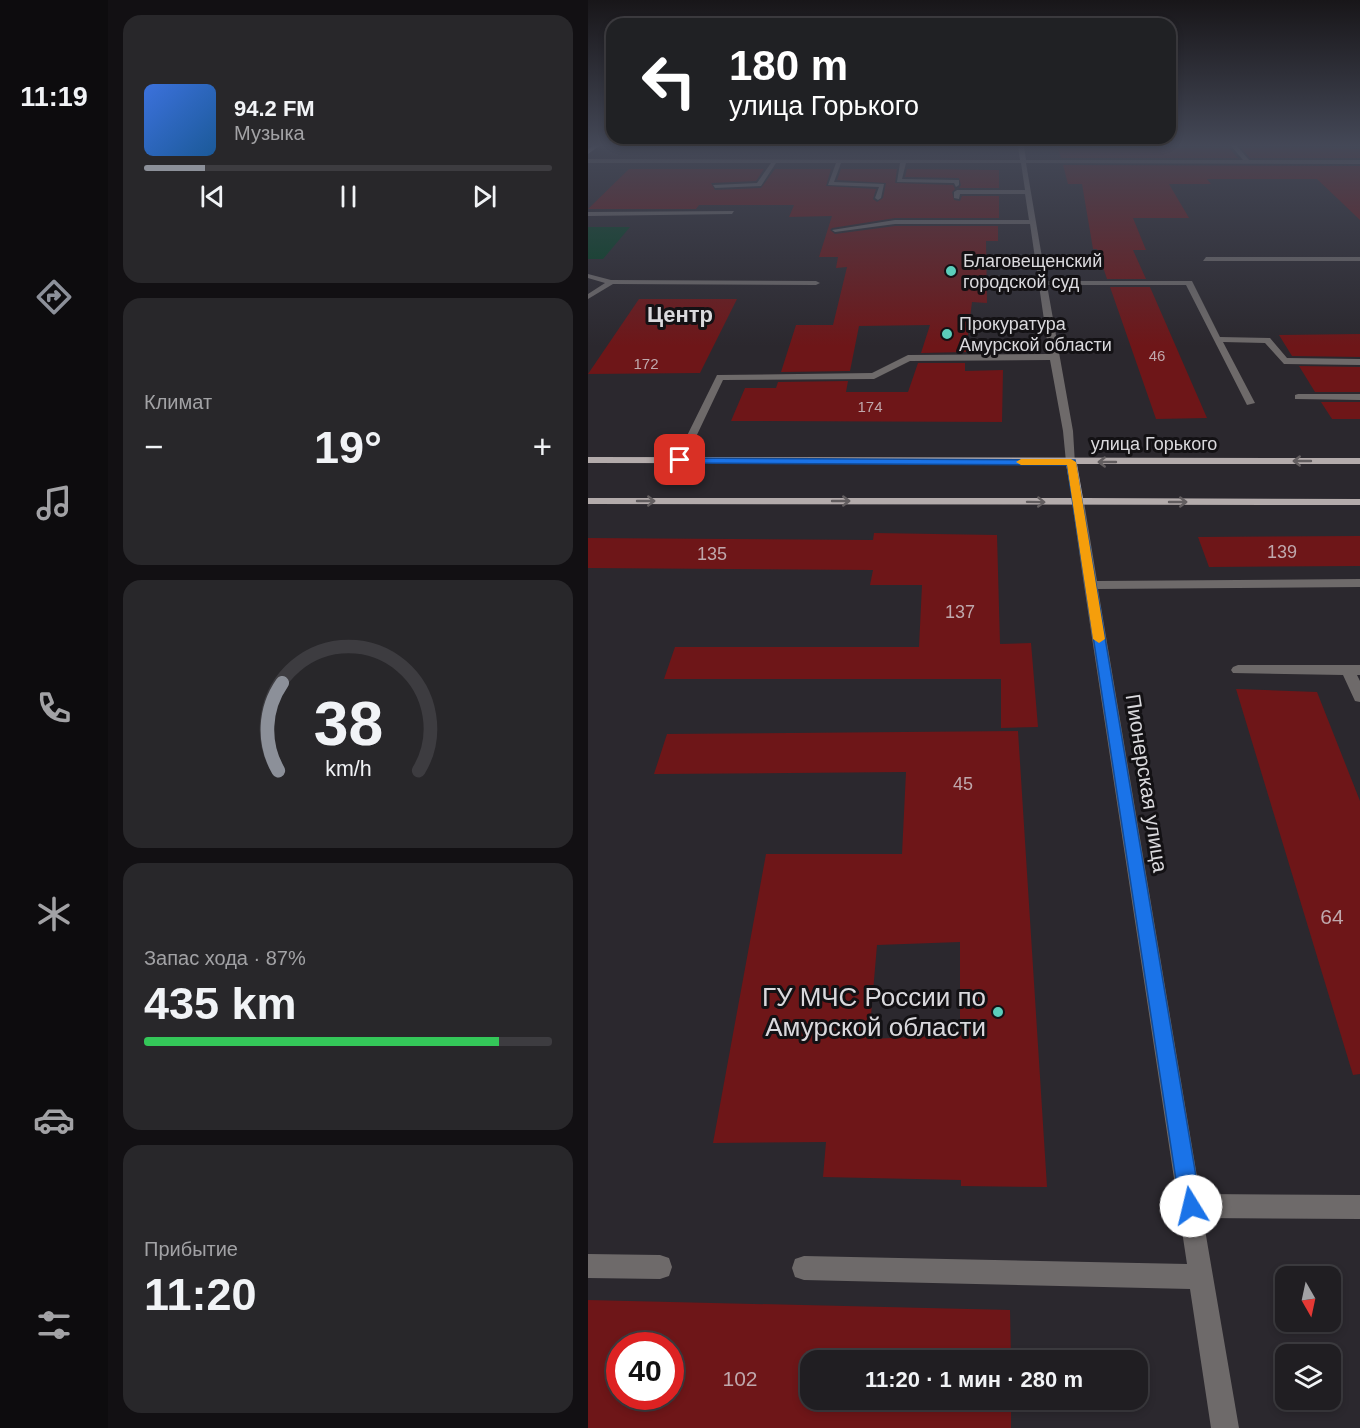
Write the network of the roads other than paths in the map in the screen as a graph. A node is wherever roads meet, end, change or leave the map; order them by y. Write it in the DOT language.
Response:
graph roads {
  1 [pos="588,213"];
  2 [pos="640,213"];
  3 [pos="1031,213"];
  4 [pos="1033,222"];
  5 [pos="835,230"];
  6 [pos="1206,259"];
  7 [pos="1360,259"];
  8 [pos="588,276"];
  9 [pos="611,282"];
  10 [pos="816,283"];
  11 [pos="1043,283"];
  12 [pos="588,297"];
  13 [pos="1217,339"];
  14 [pos="1054,357"];
  15 [pos="1360,362"];
  16 [pos="1298,397"];
  17 [pos="1360,398"];
  18 [pos="1250,403"];
  19 [pos="588,460"];
  20 [pos="680,460"];
  21 [pos="1360,461"];
  22 [pos="1071,462"];
  23 [pos="588,501"];
  24 [pos="1078,502"];
  25 [pos="1360,502"];
  26 [pos="1360,583"];
  27 [pos="1090,585"];
  28 [pos="1238,670"];
  29 [pos="1354,670"];
  30 [pos="1360,697"];
  31 [pos="1191,1206"];
  32 [pos="1360,1207"];
  33 [pos="588,1266"];
  34 [pos="660,1267"];
  35 [pos="804,1268"];
  36 [pos="1202,1277"];
  37 [pos="1225,1428"];
  1 -- 2 [label="street"];
  3 -- 4 [label="street, Пионерская улица"];
  4 -- 5 [label="street"];
  4 -- 11 [label="street, Пионерская улица"];
  6 -- 7 [label="street"];
  8 -- 9 [label="street"];
  9 -- 10 [label="street"];
  9 -- 12 [label="street"];
  11 -- 13 [label="street"];
  11 -- 14 [label="street, Пионерская улица"];
  13 -- 15 [label="street"];
  13 -- 18 [label="street"];
  14 -- 20 [label="street"];
  14 -- 22 [label="street, Пионерская улица"];
  16 -- 17 [label="street"];
  19 -- 20 [label="main road, улица Горького"];
  20 -- 22 [label="main road, улица Горького"];
  21 -- 22 [label="main road, улица Горького, one-way"];
  22 -- 24 [label="main road, Пионерская улица"];
  23 -- 24 [label="main road, one-way"];
  24 -- 25 [label="main road, one-way"];
  24 -- 27 [label="street, Пионерская улица"];
  26 -- 27 [label="street"];
  27 -- 31 [label="street, Пионерская улица"];
  28 -- 29 [label="street"];
  29 -- 30 [label="street"];
  31 -- 32 [label="street"];
  31 -- 36 [label="street, Пионерская улица"];
  33 -- 34 [label="street"];
  35 -- 36 [label="street"];
  36 -- 37 [label="street, Пионерская улица"];
}
